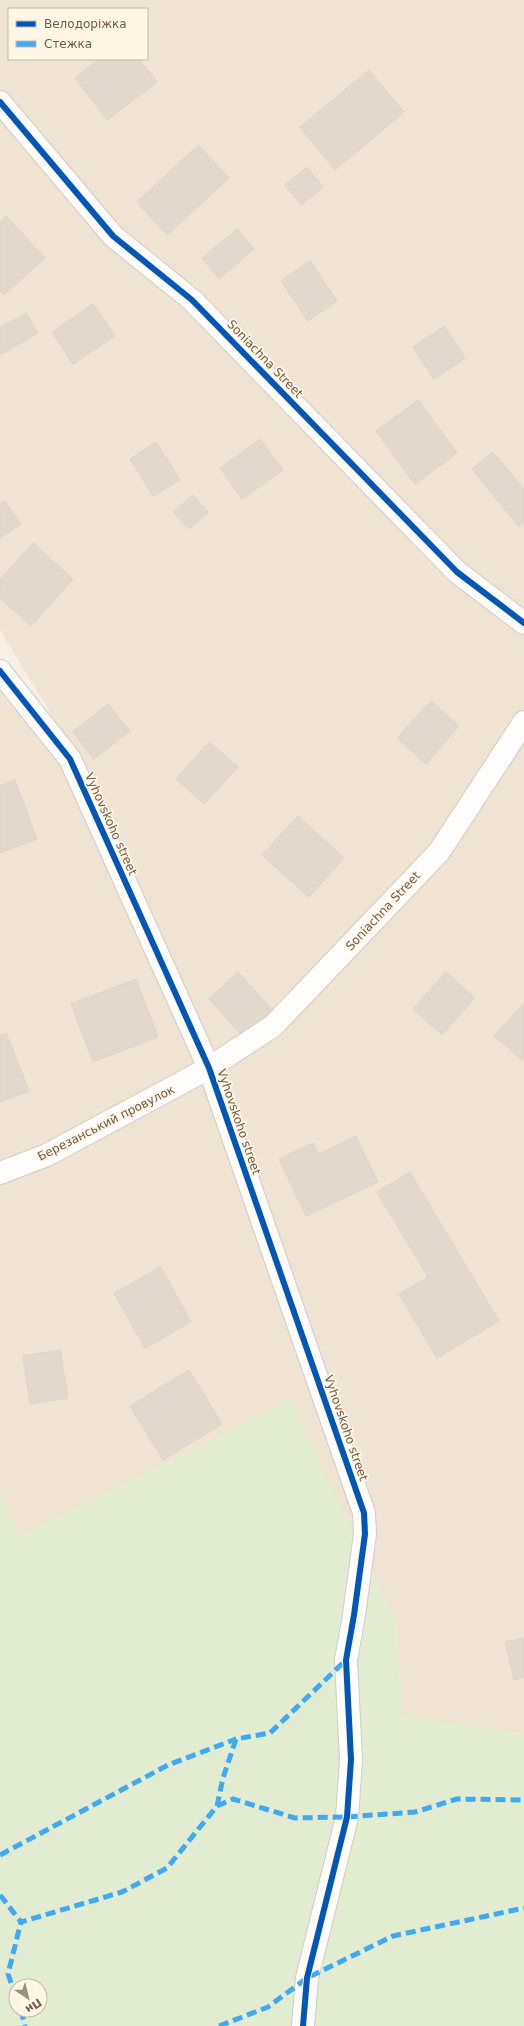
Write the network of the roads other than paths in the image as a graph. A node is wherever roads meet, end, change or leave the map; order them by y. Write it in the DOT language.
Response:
graph roads {
  1 [pos="0,102"];
  2 [pos="524,623"];
  3 [pos="0,671"];
  4 [pos="524,722"];
  5 [pos="209,1068"];
  6 [pos="0,1173"];
  7 [pos="303,2026"];
  1 -- 2 [label="street, Soniachna Street"];
  3 -- 5 [label="street, Vyhovskoho street"];
  4 -- 5 [label="street, Soniachna Street"];
  5 -- 6 [label="street, Березанський провулок"];
  5 -- 7 [label="street, Vyhovskoho street"];
}
